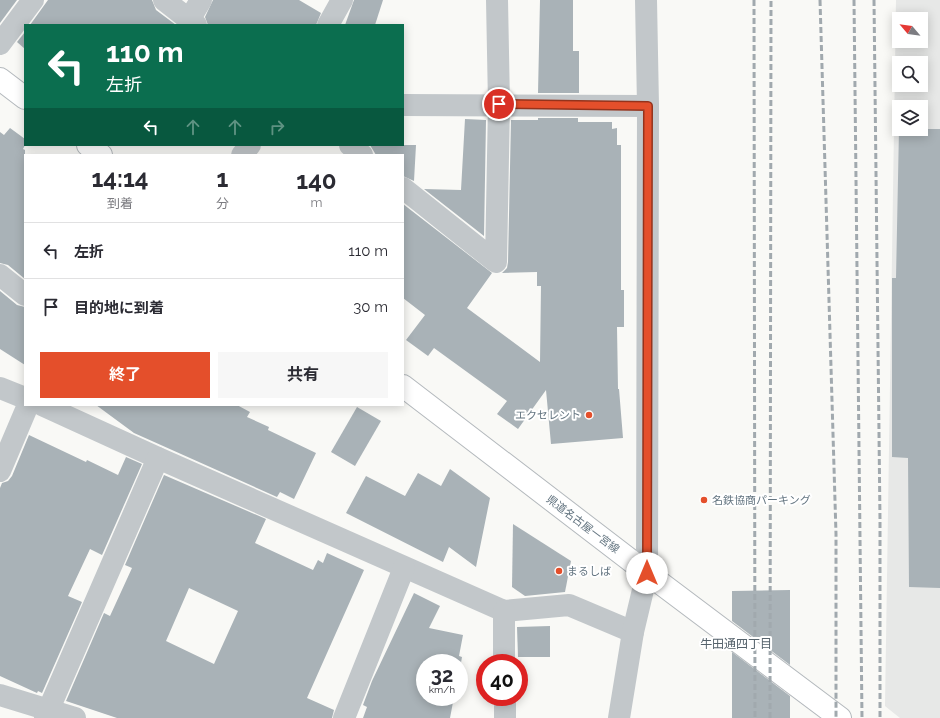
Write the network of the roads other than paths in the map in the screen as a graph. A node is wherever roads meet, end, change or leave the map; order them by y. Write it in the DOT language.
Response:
graph roads {
  1 [pos="33,0"];
  2 [pos="164,0"];
  3 [pos="201,0"];
  4 [pos="342,0"];
  5 [pos="497,0"];
  6 [pos="646,0"];
  7 [pos="193,22"];
  8 [pos="329,24"];
  9 [pos="0,44"];
  10 [pos="499,104"];
  11 [pos="404,105"];
  12 [pos="648,106"];
  13 [pos="89,146"];
  14 [pos="249,146"];
  15 [pos="351,146"];
  16 [pos="100,154"];
  17 [pos="243,154"];
  18 [pos="361,154"];
  19 [pos="404,189"];
  20 [pos="0,276"];
  21 [pos="24,294"];
  22 [pos="404,387"];
  23 [pos="0,388"];
  24 [pos="24,398"];
  25 [pos="28,406"];
  26 [pos="50,406"];
  27 [pos="158,458"];
  28 [pos="0,471"];
  29 [pos="404,568"];
  30 [pos="647,573"];
  31 [pos="504,611"];
  32 [pos="634,632"];
  33 [pos="504,654"];
  34 [pos="0,695"];
  35 [pos="505,706"];
  36 [pos="47,714"];
  37 [pos="75,718"];
  38 [pos="344,718"];
  39 [pos="505,718"];
  40 [pos="619,718"];
  41 [pos="840,718"];
  1 -- 9 [label="street"];
  2 -- 7 [label="street"];
  3 -- 7 [label="street"];
  4 -- 8 [label="street"];
  5 -- 10 [label="street"];
  6 -- 12 [label="street"];
  10 -- 11 [label="street"];
  10 -- 12 [label="street"];
  10 -- 19 [label="street"];
  12 -- 30 [label="street"];
  13 -- 16 [label="main road"];
  14 -- 17 [label="street"];
  15 -- 18 [label="street"];
  20 -- 21 [label="street"];
  22 -- 30 [label="main road, 県道名古屋一宮線"];
  23 -- 24 [label="street"];
  25 -- 28 [label="street"];
  26 -- 27 [label="street"];
  27 -- 29 [label="street"];
  27 -- 36 [label="street"];
  29 -- 31 [label="street"];
  29 -- 38 [label="street"];
  30 -- 32 [label="street"];
  30 -- 41 [label="main road, 県道名古屋一宮線"];
  31 -- 32 [label="street"];
  31 -- 33 [label="street"];
  32 -- 40 [label="street"];
  34 -- 36 [label="street"];
  35 -- 39 [label="street"];
  36 -- 37 [label="street"];
}
